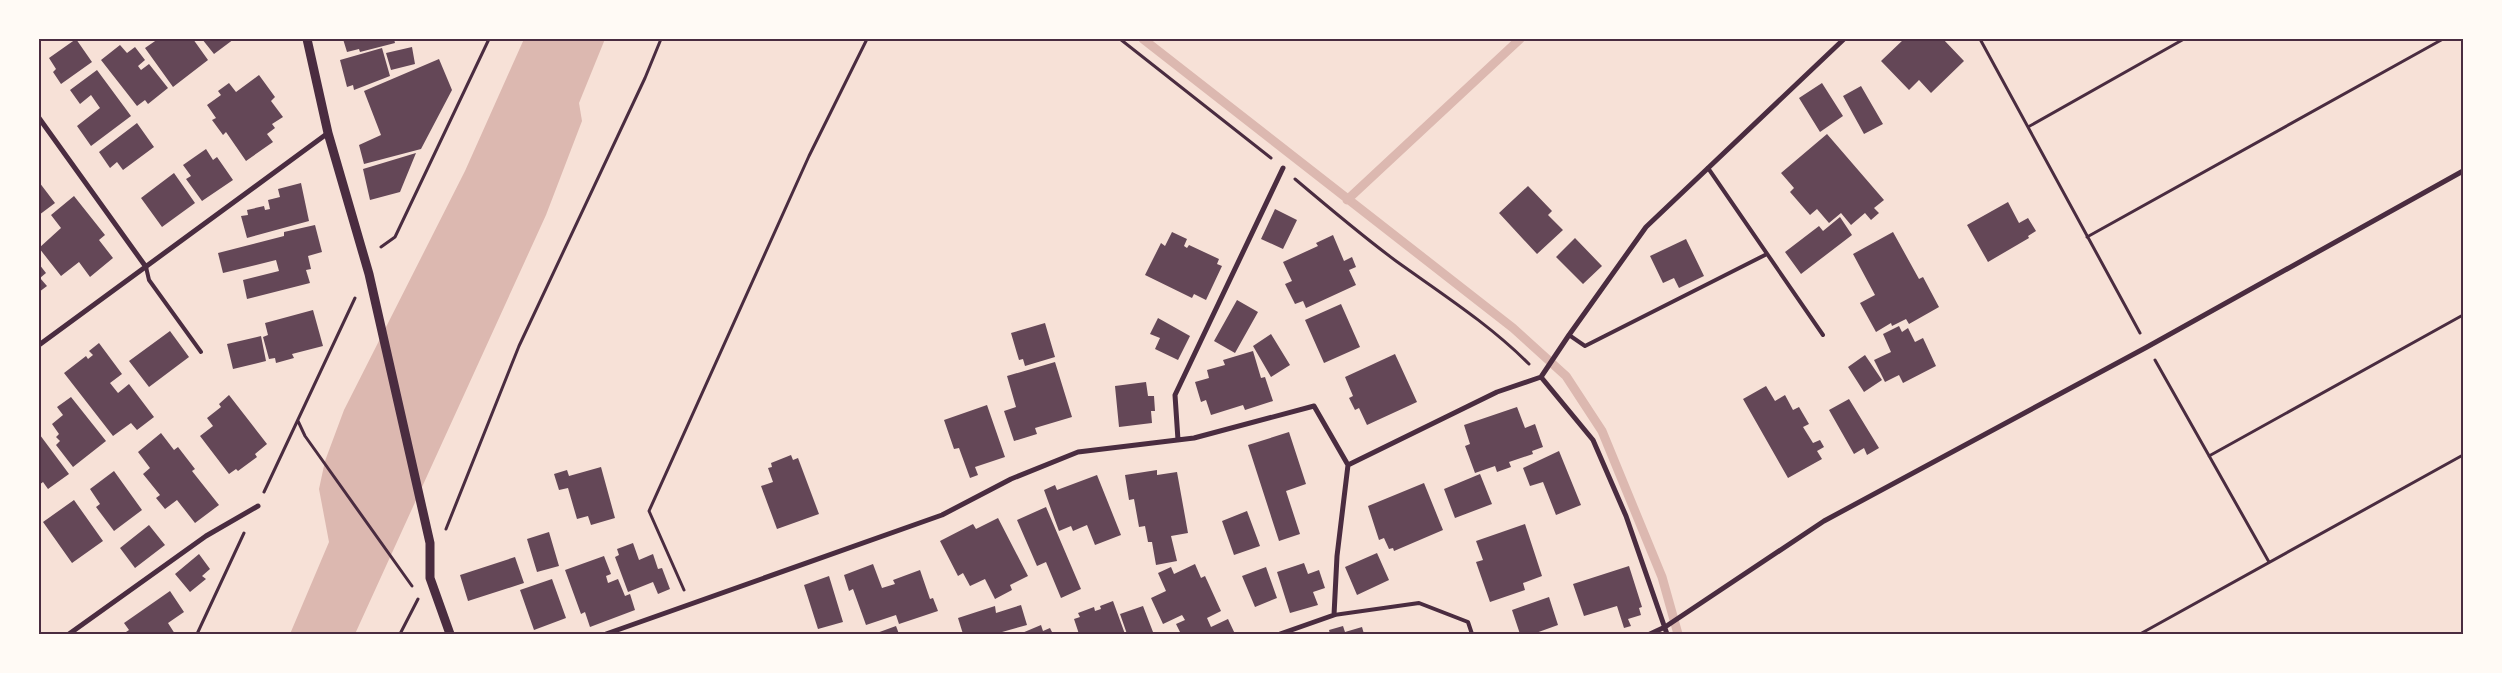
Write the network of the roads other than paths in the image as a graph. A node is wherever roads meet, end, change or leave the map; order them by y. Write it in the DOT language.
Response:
graph roads {
  1 [pos="307,39"];
  2 [pos="1844,39"];
  3 [pos="39,118"];
  4 [pos="328,133"];
  5 [pos="1283,168"];
  6 [pos="1708,168"];
  7 [pos="2463,171"];
  8 [pos="1767,254"];
  9 [pos="146,267"];
  10 [pos="1568,335"];
  11 [pos="1823,335"];
  12 [pos="39,345"];
  13 [pos="201,352"];
  14 [pos="1541,377"];
  15 [pos="1178,440"];
  16 [pos="1348,465"];
  17 [pos="258,506"];
  18 [pos="1334,615"];
  19 [pos="1665,627"];
  20 [pos="69,634"];
  21 [pos="450,634"];
  22 [pos="606,634"];
  23 [pos="1280,634"];
  24 [pos="1472,634"];
  25 [pos="1650,634"];
  26 [pos="1667,634"];
  1 -- 4 [label="street"];
  2 -- 6 [label="street"];
  3 -- 9 [label="street"];
  4 -- 9 [label="street"];
  4 -- 21 [label="street"];
  5 -- 15 [label="street"];
  6 -- 8 [label="lane"];
  6 -- 10 [label="street"];
  7 -- 19 [label="street"];
  8 -- 10 [label="lane"];
  8 -- 11 [label="lane"];
  9 -- 12 [label="street"];
  9 -- 13 [label="lane"];
  10 -- 14 [label="street"];
  14 -- 16 [label="street"];
  14 -- 19 [label="street"];
  15 -- 16 [label="street"];
  15 -- 22 [label="street"];
  16 -- 18 [label="street"];
  17 -- 20 [label="street"];
  18 -- 23 [label="street"];
  18 -- 24 [label="lane"];
  19 -- 25 [label="street"];
  19 -- 26 [label="street"];
}
